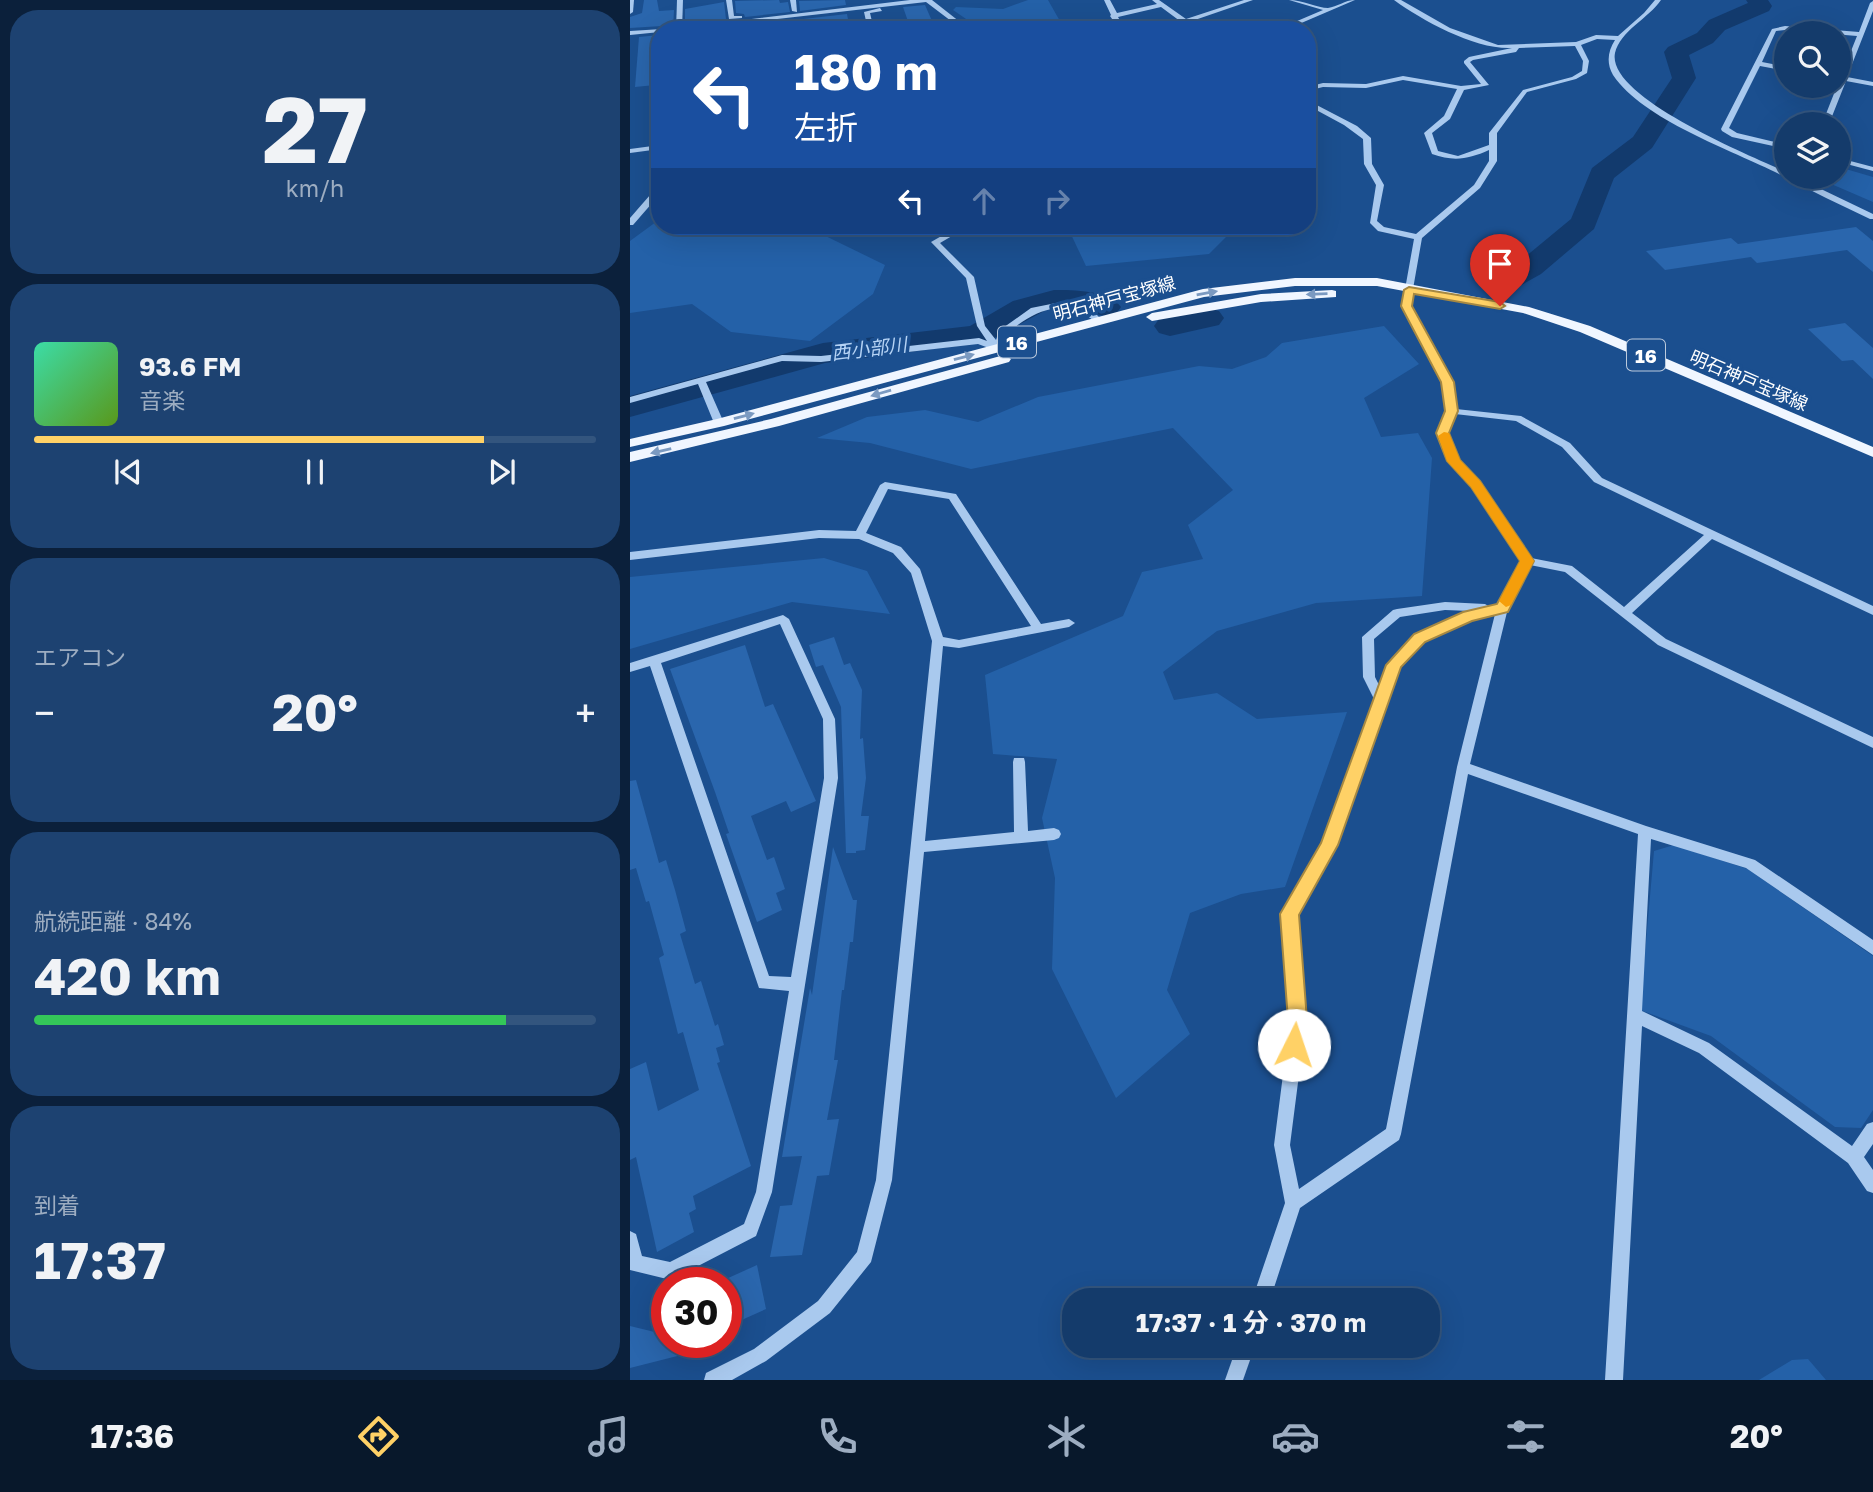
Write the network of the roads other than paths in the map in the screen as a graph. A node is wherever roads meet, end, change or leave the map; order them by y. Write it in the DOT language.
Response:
graph roads {
  1 [pos="631,0"];
  2 [pos="680,0"];
  3 [pos="729,0"];
  4 [pos="793,0"];
  5 [pos="862,0"];
  6 [pos="1107,0"];
  7 [pos="1155,0"];
  8 [pos="1250,0"];
  9 [pos="1292,0"];
  10 [pos="1352,0"];
  11 [pos="1396,0"];
  12 [pos="1658,0"];
  13 [pos="930,1"];
  14 [pos="1873,3"];
  15 [pos="1163,5"];
  16 [pos="1330,10"];
  17 [pos="795,11"];
  18 [pos="630,12"];
  19 [pos="1113,16"];
  20 [pos="799,20"];
  21 [pos="679,21"];
  22 [pos="745,21"];
  23 [pos="788,21"];
  24 [pos="869,21"];
  25 [pos="955,21"];
  26 [pos="1116,21"];
  27 [pos="1187,21"];
  28 [pos="1302,21"];
  29 [pos="651,31"];
  30 [pos="630,33"];
  31 [pos="1861,34"];
  32 [pos="1618,37"];
  33 [pos="1577,44"];
  34 [pos="1516,47"];
  35 [pos="1851,57"];
  36 [pos="1757,63"];
  37 [pos="1774,66"];
  38 [pos="1851,80"];
  39 [pos="1873,84"];
  40 [pos="1316,87"];
  41 [pos="1461,88"];
  42 [pos="1316,108"];
  43 [pos="1735,135"];
  44 [pos="1774,144"];
  45 [pos="1493,146"];
  46 [pos="1729,147"];
  47 [pos="651,149"];
  48 [pos="630,151"];
  49 [pos="1851,163"];
  50 [pos="1774,169"];
  51 [pos="1873,169"];
  52 [pos="1816,189"];
  53 [pos="651,200"];
  54 [pos="1873,216"];
  55 [pos="630,223"];
  56 [pos="948,235"];
  57 [pos="1418,237"];
  58 [pos="1409,290"];
  59 [pos="1098,320"];
  60 [pos="997,348"];
  61 [pos="701,380"];
  62 [pos="630,400"];
  63 [pos="1451,411"];
  64 [pos="719,423"];
  65 [pos="630,443"];
  66 [pos="1873,452"];
  67 [pos="630,457"];
  68 [pos="860,535"];
  69 [pos="1710,535"];
  70 [pos="630,556"];
  71 [pos="1527,561"];
  72 [pos="1502,608"];
  73 [pos="1873,611"];
  74 [pos="1626,612"];
  75 [pos="1069,623"];
  76 [pos="1038,628"];
  77 [pos="939,640"];
  78 [pos="654,660"];
  79 [pos="630,668"];
  80 [pos="1382,703"];
  81 [pos="1873,743"];
  82 [pos="1019,762"];
  83 [pos="1463,767"];
  84 [pos="1645,831"];
  85 [pos="1054,834"];
  86 [pos="1021,837"];
  87 [pos="918,847"];
  88 [pos="1873,948"];
  89 [pos="797,984"];
  90 [pos="1634,1015"];
  91 [pos="1873,1130"];
  92 [pos="1854,1157"];
  93 [pos="1873,1185"];
  94 [pos="1293,1203"];
  95 [pos="630,1240"];
  96 [pos="1265,1288"];
  97 [pos="1242,1358"];
  98 [pos="713,1380"];
  99 [pos="1234,1380"];
  100 [pos="1614,1380"];
  1 -- 18 [label="street"];
  2 -- 21 [label="street"];
  3 -- 17 [label="street"];
  4 -- 17 [label="street"];
  5 -- 17 [label="street"];
  6 -- 19 [label="street"];
  7 -- 15 [label="street"];
  8 -- 27 [label="street"];
  9 -- 16 [label="street"];
  10 -- 16 [label="street"];
  11 -- 34 [label="street"];
  12 -- 32 [label="street"];
  13 -- 22 [label="street"];
  13 -- 24 [label="street"];
  13 -- 25 [label="street"];
  14 -- 31 [label="street"];
  15 -- 19 [label="street"];
  15 -- 27 [label="street"];
  16 -- 28 [label="street"];
  19 -- 26 [label="street"];
  20 -- 23 [label="street"];
  29 -- 30 [label="street"];
  31 -- 35 [label="street"];
  31 -- 36 [label="street"];
  32 -- 33 [label="street"];
  32 -- 46 [label="street"];
  33 -- 34 [label="street"];
  33 -- 45 [label="street"];
  34 -- 41 [label="street"];
  36 -- 37 [label="street"];
  36 -- 43 [label="street"];
  38 -- 39 [label="street"];
  40 -- 41 [label="street"];
  41 -- 45 [label="street"];
  42 -- 57 [label="street"];
  43 -- 44 [label="street"];
  43 -- 46 [label="street"];
  45 -- 57 [label="street"];
  46 -- 50 [label="street"];
  47 -- 48 [label="street"];
  49 -- 51 [label="street"];
  52 -- 54 [label="street"];
  53 -- 55 [label="street"];
  56 -- 60 [label="street"];
  57 -- 58 [label="street"];
  59 -- 58 [label="main road, 明石神戸宝塚線 / 16, one-way"];
  58 -- 63 [label="street"];
  58 -- 66 [label="main road, 明石神戸宝塚線 / 16"];
  58 -- 67 [label="main road, 明石神戸宝塚線 / 16, one-way"];
  59 -- 60 [label="main road, 明石神戸宝塚線 / 16"];
  59 -- 60 [label="street"];
  60 -- 61 [label="street"];
  64 -- 60 [label="main road, 明石神戸宝塚線 / 16, one-way"];
  61 -- 62 [label="street"];
  61 -- 64 [label="street"];
  63 -- 69 [label="street"];
  63 -- 71 [label="street"];
  64 -- 65 [label="main road, 明石神戸宝塚線 / 16"];
  68 -- 70 [label="street"];
  68 -- 76 [label="street"];
  68 -- 77 [label="street"];
  69 -- 73 [label="street"];
  69 -- 74 [label="street"];
  71 -- 72 [label="street"];
  71 -- 74 [label="street"];
  72 -- 80 [label="street"];
  72 -- 80 [label="street"];
  72 -- 83 [label="street"];
  74 -- 81 [label="street"];
  75 -- 76 [label="street"];
  76 -- 77 [label="street"];
  77 -- 87 [label="street"];
  78 -- 79 [label="street"];
  78 -- 89 [label="street"];
  78 -- 89 [label="street"];
  80 -- 94 [label="street"];
  82 -- 86 [label="street"];
  83 -- 84 [label="street"];
  83 -- 94 [label="street"];
  84 -- 88 [label="street"];
  84 -- 90 [label="street"];
  85 -- 86 [label="street"];
  86 -- 87 [label="street"];
  87 -- 98 [label="street"];
  89 -- 95 [label="street"];
  90 -- 92 [label="street"];
  90 -- 100 [label="street"];
  91 -- 92 [label="street"];
  92 -- 93 [label="street"];
  94 -- 96 [label="street"];
  97 -- 99 [label="street"];
}
